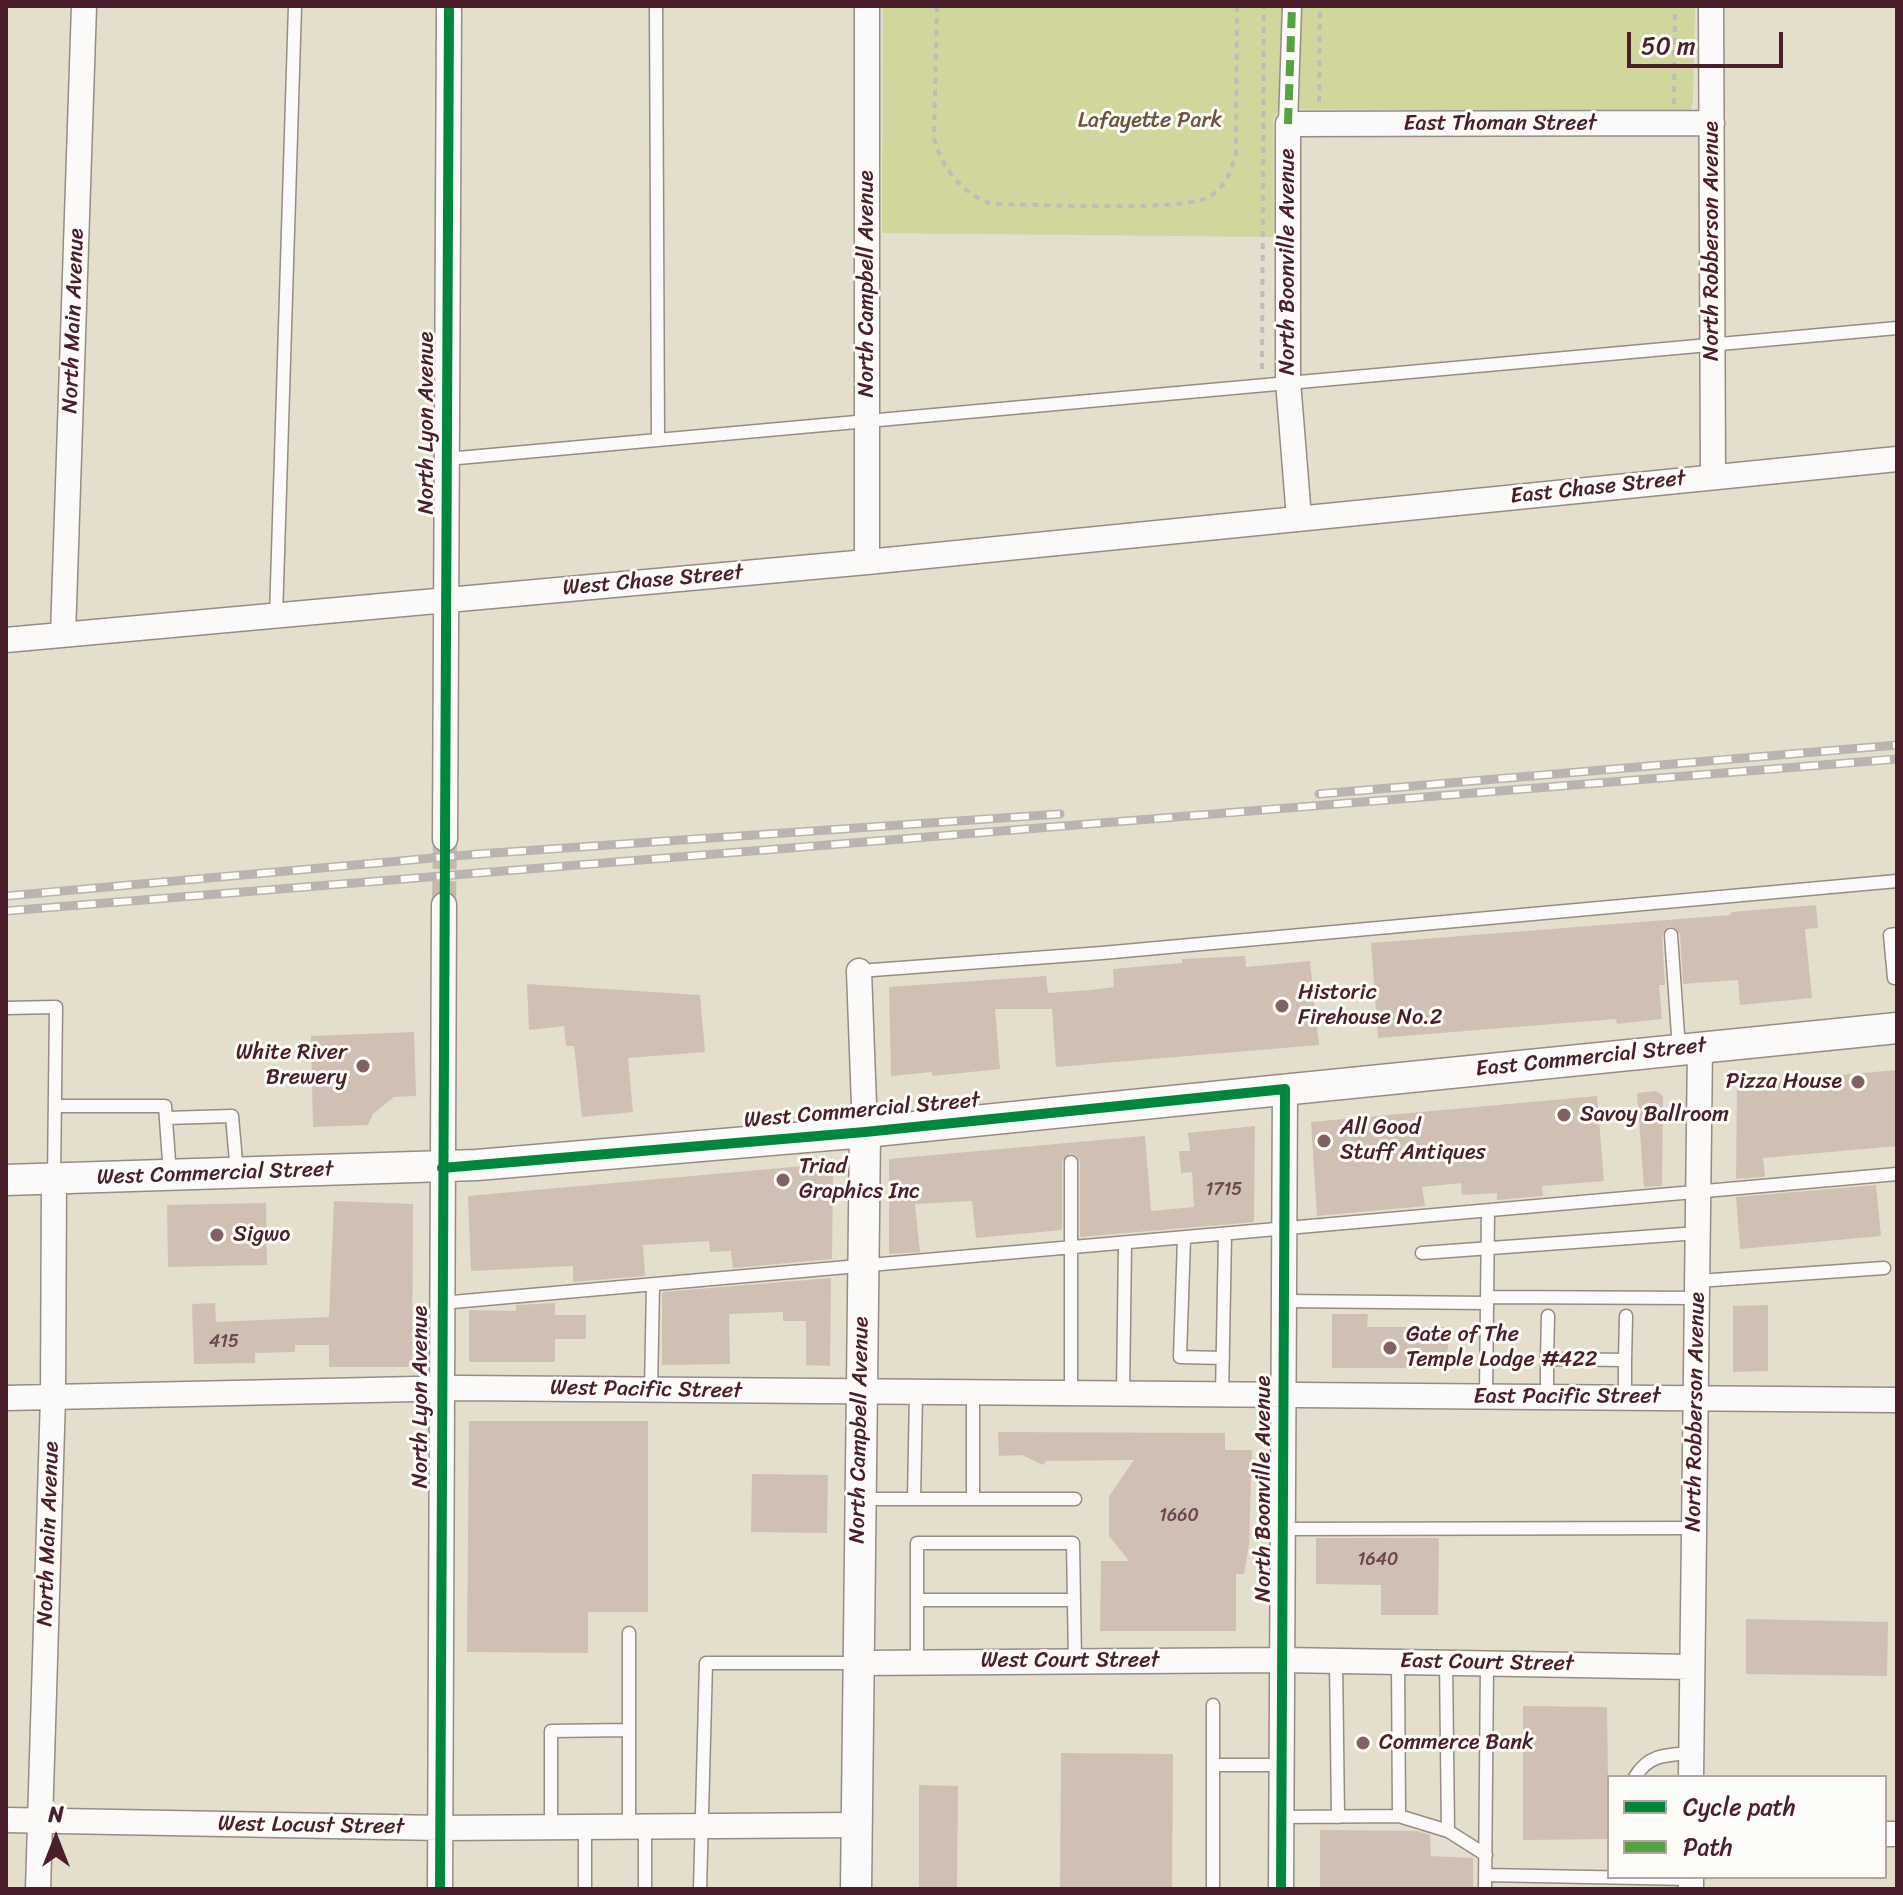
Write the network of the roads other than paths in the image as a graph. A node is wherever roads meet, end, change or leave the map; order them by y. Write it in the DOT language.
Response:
graph roads {
  1 [pos="84,6"];
  2 [pos="295,6"];
  3 [pos="449,6"];
  4 [pos="656,6"];
  5 [pos="867,6"];
  6 [pos="1292,6"];
  7 [pos="1711,6"];
  8 [pos="1712,123"];
  9 [pos="1288,124"];
  10 [pos="1897,328"];
  11 [pos="1712,344"];
  12 [pos="1288,381"];
  13 [pos="867,419"];
  14 [pos="658,439"];
  15 [pos="447,459"];
  16 [pos="1897,459"];
  17 [pos="1713,476"];
  18 [pos="1299,518"];
  19 [pos="867,562"];
  20 [pos="446,598"];
  21 [pos="276,617"];
  22 [pos="63,635"];
  23 [pos="6,640"];
  24 [pos="445,839"];
  25 [pos="1897,881"];
  26 [pos="444,905"];
  27 [pos="1897,934"];
  28 [pos="1671,935"];
  29 [pos="859,971"];
  30 [pos="1894,978"];
  31 [pos="6,1008"];
  32 [pos="1897,1028"];
  33 [pos="1690,1048"];
  34 [pos="1285,1089"];
  35 [pos="55,1106"];
  36 [pos="166,1118"];
  37 [pos="865,1132"];
  38 [pos="1071,1162"];
  39 [pos="442,1168"];
  40 [pos="237,1173"];
  41 [pos="1897,1174"];
  42 [pos="170,1175"];
  43 [pos="54,1179"];
  44 [pos="6,1180"];
  45 [pos="1699,1191"];
  46 [pos="1488,1211"];
  47 [pos="1285,1230"];
  48 [pos="1698,1233"];
  49 [pos="1225,1235"];
  50 [pos="1184,1239"];
  51 [pos="1125,1244"];
  52 [pos="1488,1248"];
  53 [pos="1073,1249"];
  54 [pos="1422,1253"];
  55 [pos="863,1268"];
  56 [pos="1884,1268"];
  57 [pos="653,1285"];
  58 [pos="1698,1289"];
  59 [pos="1487,1300"];
  60 [pos="1285,1301"];
  61 [pos="441,1303"];
  62 [pos="1548,1316"];
  63 [pos="1626,1316"];
  64 [pos="1223,1358"];
  65 [pos="1547,1359"];
  66 [pos="1625,1360"];
  67 [pos="440,1388"];
  68 [pos="651,1390"];
  69 [pos="860,1392"];
  70 [pos="916,1393"];
  71 [pos="973,1393"];
  72 [pos="1071,1394"];
  73 [pos="1123,1394"];
  74 [pos="1222,1395"];
  75 [pos="1285,1395"];
  76 [pos="1486,1396"];
  77 [pos="53,1397"];
  78 [pos="1547,1397"];
  79 [pos="1625,1397"];
  80 [pos="6,1398"];
  81 [pos="1697,1398"];
  82 [pos="1897,1400"];
  83 [pos="859,1499"];
  84 [pos="914,1499"];
  85 [pos="973,1499"];
  86 [pos="1075,1499"];
  87 [pos="1695,1528"];
  88 [pos="1284,1529"];
  89 [pos="917,1600"];
  90 [pos="1074,1600"];
  91 [pos="629,1633"];
  92 [pos="1283,1660"];
  93 [pos="1075,1661"];
  94 [pos="1336,1661"];
  95 [pos="917,1662"];
  96 [pos="1398,1662"];
  97 [pos="1446,1662"];
  98 [pos="858,1663"];
  99 [pos="1487,1663"];
  100 [pos="1692,1667"];
  101 [pos="1213,1705"];
  102 [pos="628,1730"];
  103 [pos="1213,1765"];
  104 [pos="1282,1765"];
  105 [pos="1692,1765"];
  106 [pos="1636,1775"];
  107 [pos="1399,1816"];
  108 [pos="1281,1817"];
  109 [pos="1338,1817"];
  110 [pos="6,1820"];
  111 [pos="41,1821"];
  112 [pos="856,1825"];
  113 [pos="699,1826"];
  114 [pos="551,1827"];
  115 [pos="585,1827"];
  116 [pos="637,1827"];
  117 [pos="441,1828"];
  118 [pos="1448,1831"];
  119 [pos="1486,1855"];
  120 [pos="1607,1878"];
  121 [pos="1649,1879"];
  122 [pos="1485,1882"];
  123 [pos="1691,1882"];
  124 [pos="38,1889"];
  125 [pos="440,1889"];
  126 [pos="585,1889"];
  127 [pos="645,1889"];
  128 [pos="700,1889"];
  129 [pos="856,1889"];
  130 [pos="1213,1889"];
  131 [pos="1281,1889"];
  1 -- 22 [label="street, North Main Avenue"];
  2 -- 21 [label="lane"];
  3 -- 15 [label="street, North Lyon Avenue"];
  4 -- 14 [label="lane"];
  5 -- 13 [label="street, North Campbell Avenue"];
  6 -- 9 [label="street, North Boonville Avenue"];
  7 -- 8 [label="street, North Robberson Avenue"];
  8 -- 9 [label="street, East Thoman Street"];
  8 -- 11 [label="street, North Robberson Avenue"];
  9 -- 12 [label="street, North Boonville Avenue"];
  10 -- 11 [label="lane"];
  11 -- 12 [label="lane"];
  11 -- 17 [label="street, North Robberson Avenue"];
  12 -- 13 [label="lane"];
  12 -- 18 [label="street, North Boonville Avenue"];
  13 -- 14 [label="lane"];
  13 -- 19 [label="street, North Campbell Avenue"];
  14 -- 15 [label="lane"];
  15 -- 20 [label="street, North Lyon Avenue"];
  16 -- 17 [label="street, East Chase Street"];
  17 -- 18 [label="street, East Chase Street"];
  18 -- 19 [label="street, West Chase Street"];
  19 -- 20 [label="street, West Chase Street"];
  20 -- 21 [label="street, West Chase Street"];
  20 -- 24 [label="street, North Lyon Avenue"];
  21 -- 22 [label="street, West Chase Street"];
  22 -- 23 [label="street, West Chase Street"];
  25 -- 29 [label="lane"];
  26 -- 39 [label="street, North Lyon Avenue"];
  27 -- 30 [label="lane"];
  28 -- 33 [label="lane"];
  29 -- 37 [label="street, North Campbell Avenue"];
  31 -- 35 [label="lane"];
  32 -- 33 [label="street, East Commercial Street"];
  33 -- 34 [label="street, East Commercial Street"];
  33 -- 45 [label="street, North Robberson Avenue"];
  34 -- 37 [label="street, West Commercial Street"];
  34 -- 47 [label="street, North Boonville Avenue"];
  35 -- 36 [label="lane"];
  35 -- 43 [label="lane"];
  36 -- 40 [label="lane"];
  36 -- 42 [label="lane"];
  37 -- 39 [label="street, West Commercial Street"];
  37 -- 55 [label="street, North Campbell Avenue"];
  38 -- 53 [label="lane"];
  39 -- 40 [label="street, West Commercial Street"];
  39 -- 61 [label="street, North Lyon Avenue"];
  40 -- 42 [label="street, West Commercial Street"];
  41 -- 45 [label="lane"];
  42 -- 43 [label="street, West Commercial Street"];
  43 -- 44 [label="street, West Commercial Street"];
  43 -- 77 [label="street, North Main Avenue"];
  45 -- 46 [label="lane"];
  45 -- 48 [label="street, North Robberson Avenue"];
  46 -- 47 [label="lane"];
  46 -- 52 [label="lane"];
  47 -- 49 [label="lane"];
  47 -- 60 [label="street, North Boonville Avenue"];
  48 -- 52 [label="lane"];
  48 -- 58 [label="street, North Robberson Avenue"];
  49 -- 50 [label="lane"];
  49 -- 64 [label="lane"];
  50 -- 51 [label="lane"];
  50 -- 64 [label="lane"];
  51 -- 53 [label="lane"];
  51 -- 73 [label="lane"];
  52 -- 54 [label="lane"];
  52 -- 59 [label="lane"];
  53 -- 55 [label="lane"];
  53 -- 72 [label="lane"];
  55 -- 57 [label="lane"];
  55 -- 69 [label="street, North Campbell Avenue"];
  56 -- 58 [label="lane"];
  57 -- 61 [label="lane"];
  57 -- 68 [label="lane"];
  58 -- 59 [label="lane"];
  58 -- 81 [label="street, North Robberson Avenue"];
  59 -- 60 [label="lane"];
  59 -- 76 [label="lane"];
  60 -- 75 [label="street, North Boonville Avenue"];
  61 -- 67 [label="street, North Lyon Avenue"];
  62 -- 65 [label="lane"];
  63 -- 66 [label="lane"];
  64 -- 74 [label="lane"];
  65 -- 66 [label="lane"];
  65 -- 78 [label="lane"];
  66 -- 79 [label="lane"];
  67 -- 68 [label="street, West Pacific Street"];
  67 -- 77 [label="street, West Pacific Street"];
  67 -- 117 [label="street, North Lyon Avenue"];
  68 -- 69 [label="street, West Pacific Street"];
  69 -- 70 [label="street, West Pacific Street"];
  69 -- 83 [label="street, North Campbell Avenue"];
  70 -- 71 [label="street, West Pacific Street"];
  70 -- 84 [label="lane"];
  71 -- 72 [label="street, West Pacific Street"];
  71 -- 85 [label="lane"];
  72 -- 73 [label="street, West Pacific Street"];
  73 -- 74 [label="street, West Pacific Street"];
  74 -- 75 [label="street, West Pacific Street"];
  75 -- 76 [label="street, East Pacific Street"];
  75 -- 88 [label="street, North Boonville Avenue"];
  76 -- 78 [label="street, East Pacific Street"];
  77 -- 80 [label="street, West Pacific Street"];
  77 -- 111 [label="street, North Main Avenue"];
  78 -- 79 [label="street, East Pacific Street"];
  79 -- 81 [label="street, East Pacific Street"];
  81 -- 82 [label="street, East Pacific Street"];
  81 -- 87 [label="street, North Robberson Avenue"];
  83 -- 84 [label="lane"];
  83 -- 98 [label="street, North Campbell Avenue"];
  84 -- 85 [label="lane"];
  85 -- 86 [label="lane"];
  87 -- 88 [label="lane"];
  87 -- 100 [label="street, North Robberson Avenue"];
  88 -- 92 [label="street, North Boonville Avenue"];
  89 -- 90 [label="lane"];
  89 -- 90 [label="lane"];
  89 -- 95 [label="lane"];
  90 -- 93 [label="lane"];
  91 -- 102 [label="lane"];
  92 -- 93 [label="street, West Court Street"];
  92 -- 94 [label="street, East Court Street"];
  92 -- 104 [label="street, North Boonville Avenue"];
  93 -- 95 [label="street, West Court Street"];
  94 -- 96 [label="street, East Court Street"];
  94 -- 109 [label="lane"];
  95 -- 98 [label="street, West Court Street"];
  96 -- 97 [label="street, East Court Street"];
  96 -- 107 [label="lane"];
  97 -- 99 [label="street, East Court Street"];
  97 -- 118 [label="lane"];
  98 -- 112 [label="street, North Campbell Avenue"];
  98 -- 113 [label="lane"];
  99 -- 100 [label="street, East Court Street"];
  99 -- 119 [label="lane"];
  100 -- 105 [label="street, North Robberson Avenue"];
  101 -- 103 [label="lane"];
  102 -- 114 [label="lane"];
  102 -- 116 [label="lane"];
  103 -- 104 [label="lane"];
  103 -- 130 [label="lane"];
  104 -- 108 [label="street, North Boonville Avenue"];
  105 -- 106 [label="lane"];
  107 -- 109 [label="lane"];
  107 -- 118 [label="lane"];
  108 -- 109 [label="lane"];
  108 -- 131 [label="street, North Boonville Avenue"];
  110 -- 111 [label="street, West Locust Street"];
  111 -- 117 [label="street, West Locust Street"];
  111 -- 124 [label="street, North Main Avenue"];
  112 -- 113 [label="street, West Locust Street"];
  112 -- 129 [label="street, North Campbell Avenue"];
  113 -- 116 [label="street, West Locust Street"];
  113 -- 128 [label="lane"];
  114 -- 115 [label="street, West Locust Street"];
  114 -- 117 [label="street, West Locust Street"];
  115 -- 116 [label="street, West Locust Street"];
  115 -- 126 [label="lane"];
  116 -- 127 [label="lane"];
  117 -- 125 [label="street, North Lyon Avenue"];
  118 -- 119 [label="lane"];
  119 -- 122 [label="lane"];
  120 -- 122 [label="lane"];
  121 -- 123 [label="lane"];
}
